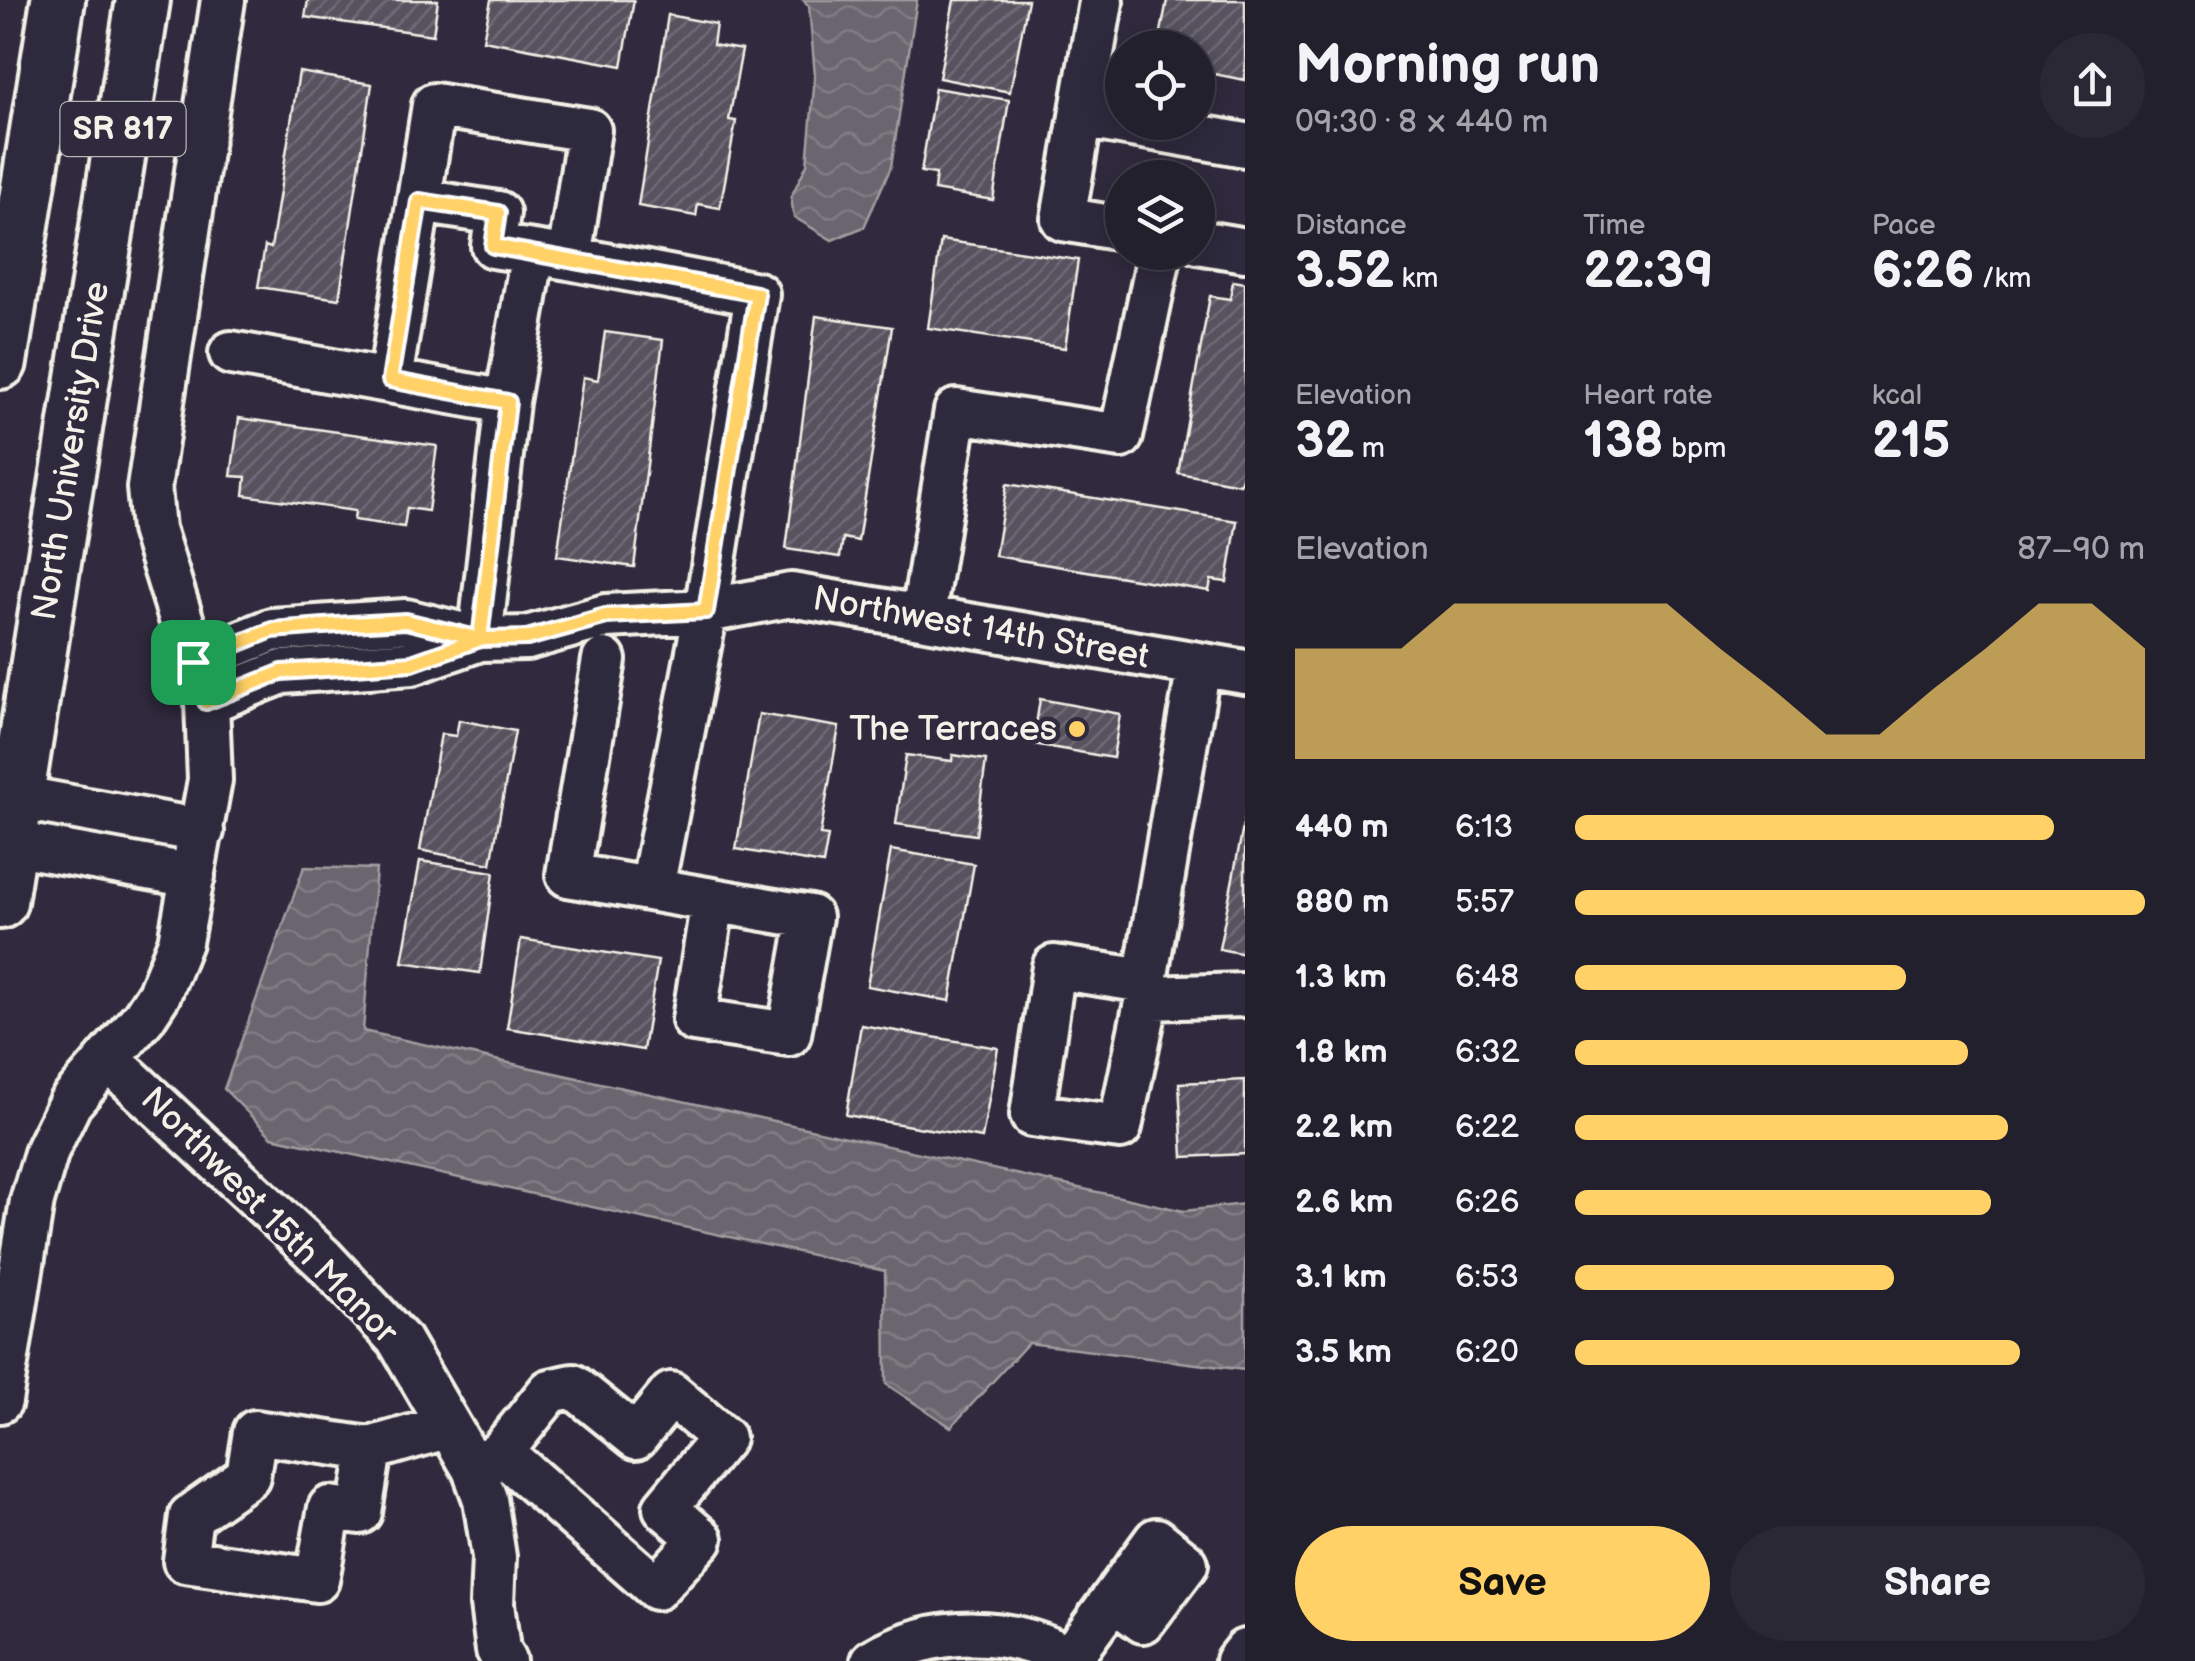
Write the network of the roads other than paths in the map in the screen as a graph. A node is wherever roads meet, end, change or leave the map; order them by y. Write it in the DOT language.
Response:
graph roads {
  1 [pos="58,0"];
  2 [pos="143,0"];
  3 [pos="223,0"];
  4 [pos="1101,2"];
  5 [pos="1081,116"];
  6 [pos="1245,146"];
  7 [pos="419,201"];
  8 [pos="1105,226"];
  9 [pos="1215,245"];
  10 [pos="1245,250"];
  11 [pos="551,255"];
  12 [pos="1156,270"];
  13 [pos="231,352"];
  14 [pos="0,362"];
  15 [pos="390,380"];
  16 [pos="508,402"];
  17 [pos="706,611"];
  18 [pos="923,616"];
  19 [pos="480,639"];
  20 [pos="604,660"];
  21 [pos="193,662"];
  22 [pos="1199,665"];
  23 [pos="1245,672"];
  24 [pos="206,702"];
  25 [pos="6,818"];
  26 [pos="202,831"];
  27 [pos="193,876"];
  28 [pos="652,888"];
  29 [pos="714,900"];
  30 [pos="0,902"];
  31 [pos="1245,995"];
  32 [pos="108,1059"];
  33 [pos="0,1401"];
  34 [pos="448,1426"];
  35 [pos="370,1449"];
  36 [pos="487,1461"];
  37 [pos="1112,1599"];
  38 [pos="939,1648"];
  39 [pos="1245,1651"];
  40 [pos="1062,1658"];
  41 [pos="504,1661"];
  42 [pos="873,1661"];
  43 [pos="1237,1661"];
  1 -- 14 [label="main road, SR 817"];
  2 -- 25 [label="main road, North University Drive / SR 817"];
  3 -- 21 [label="street"];
  4 -- 5 [label="street"];
  5 -- 6 [label="street"];
  5 -- 8 [label="street"];
  7 -- 11 [label="street"];
  7 -- 11 [label="street"];
  7 -- 15 [label="street"];
  9 -- 10 [label="street"];
  11 -- 16 [label="street"];
  11 -- 17 [label="street"];
  12 -- 18 [label="street"];
  13 -- 15 [label="street"];
  15 -- 16 [label="street"];
  16 -- 19 [label="street"];
  17 -- 18 [label="street, Northwest 14th Street"];
  17 -- 19 [label="street, Northwest 14th Street"];
  17 -- 28 [label="street"];
  18 -- 22 [label="street, Northwest 14th Street"];
  19 -- 21 [label="street, Northwest 14th Street"];
  19 -- 24 [label="street, Northwest 14th Street"];
  20 -- 28 [label="street"];
  21 -- 24 [label="street"];
  22 -- 23 [label="street, Northwest 14th Street"];
  22 -- 31 [label="street"];
  24 -- 26 [label="street"];
  25 -- 26 [label="street"];
  25 -- 27 [label="street"];
  25 -- 30 [label="main road, North University Drive / SR 817"];
  26 -- 27 [label="street"];
  27 -- 32 [label="street"];
  28 -- 29 [label="street"];
  32 -- 33 [label="street"];
  32 -- 34 [label="street, Northwest 15th Manor"];
  34 -- 35 [label="street"];
  34 -- 36 [label="street, Northwest 15th Manor"];
  35 -- 35 [label="street"];
  36 -- 36 [label="street"];
  36 -- 41 [label="street, Northwest 15th Manor"];
  37 -- 40 [label="street"];
  38 -- 40 [label="street"];
  38 -- 42 [label="street"];
  39 -- 43 [label="street"];
}
